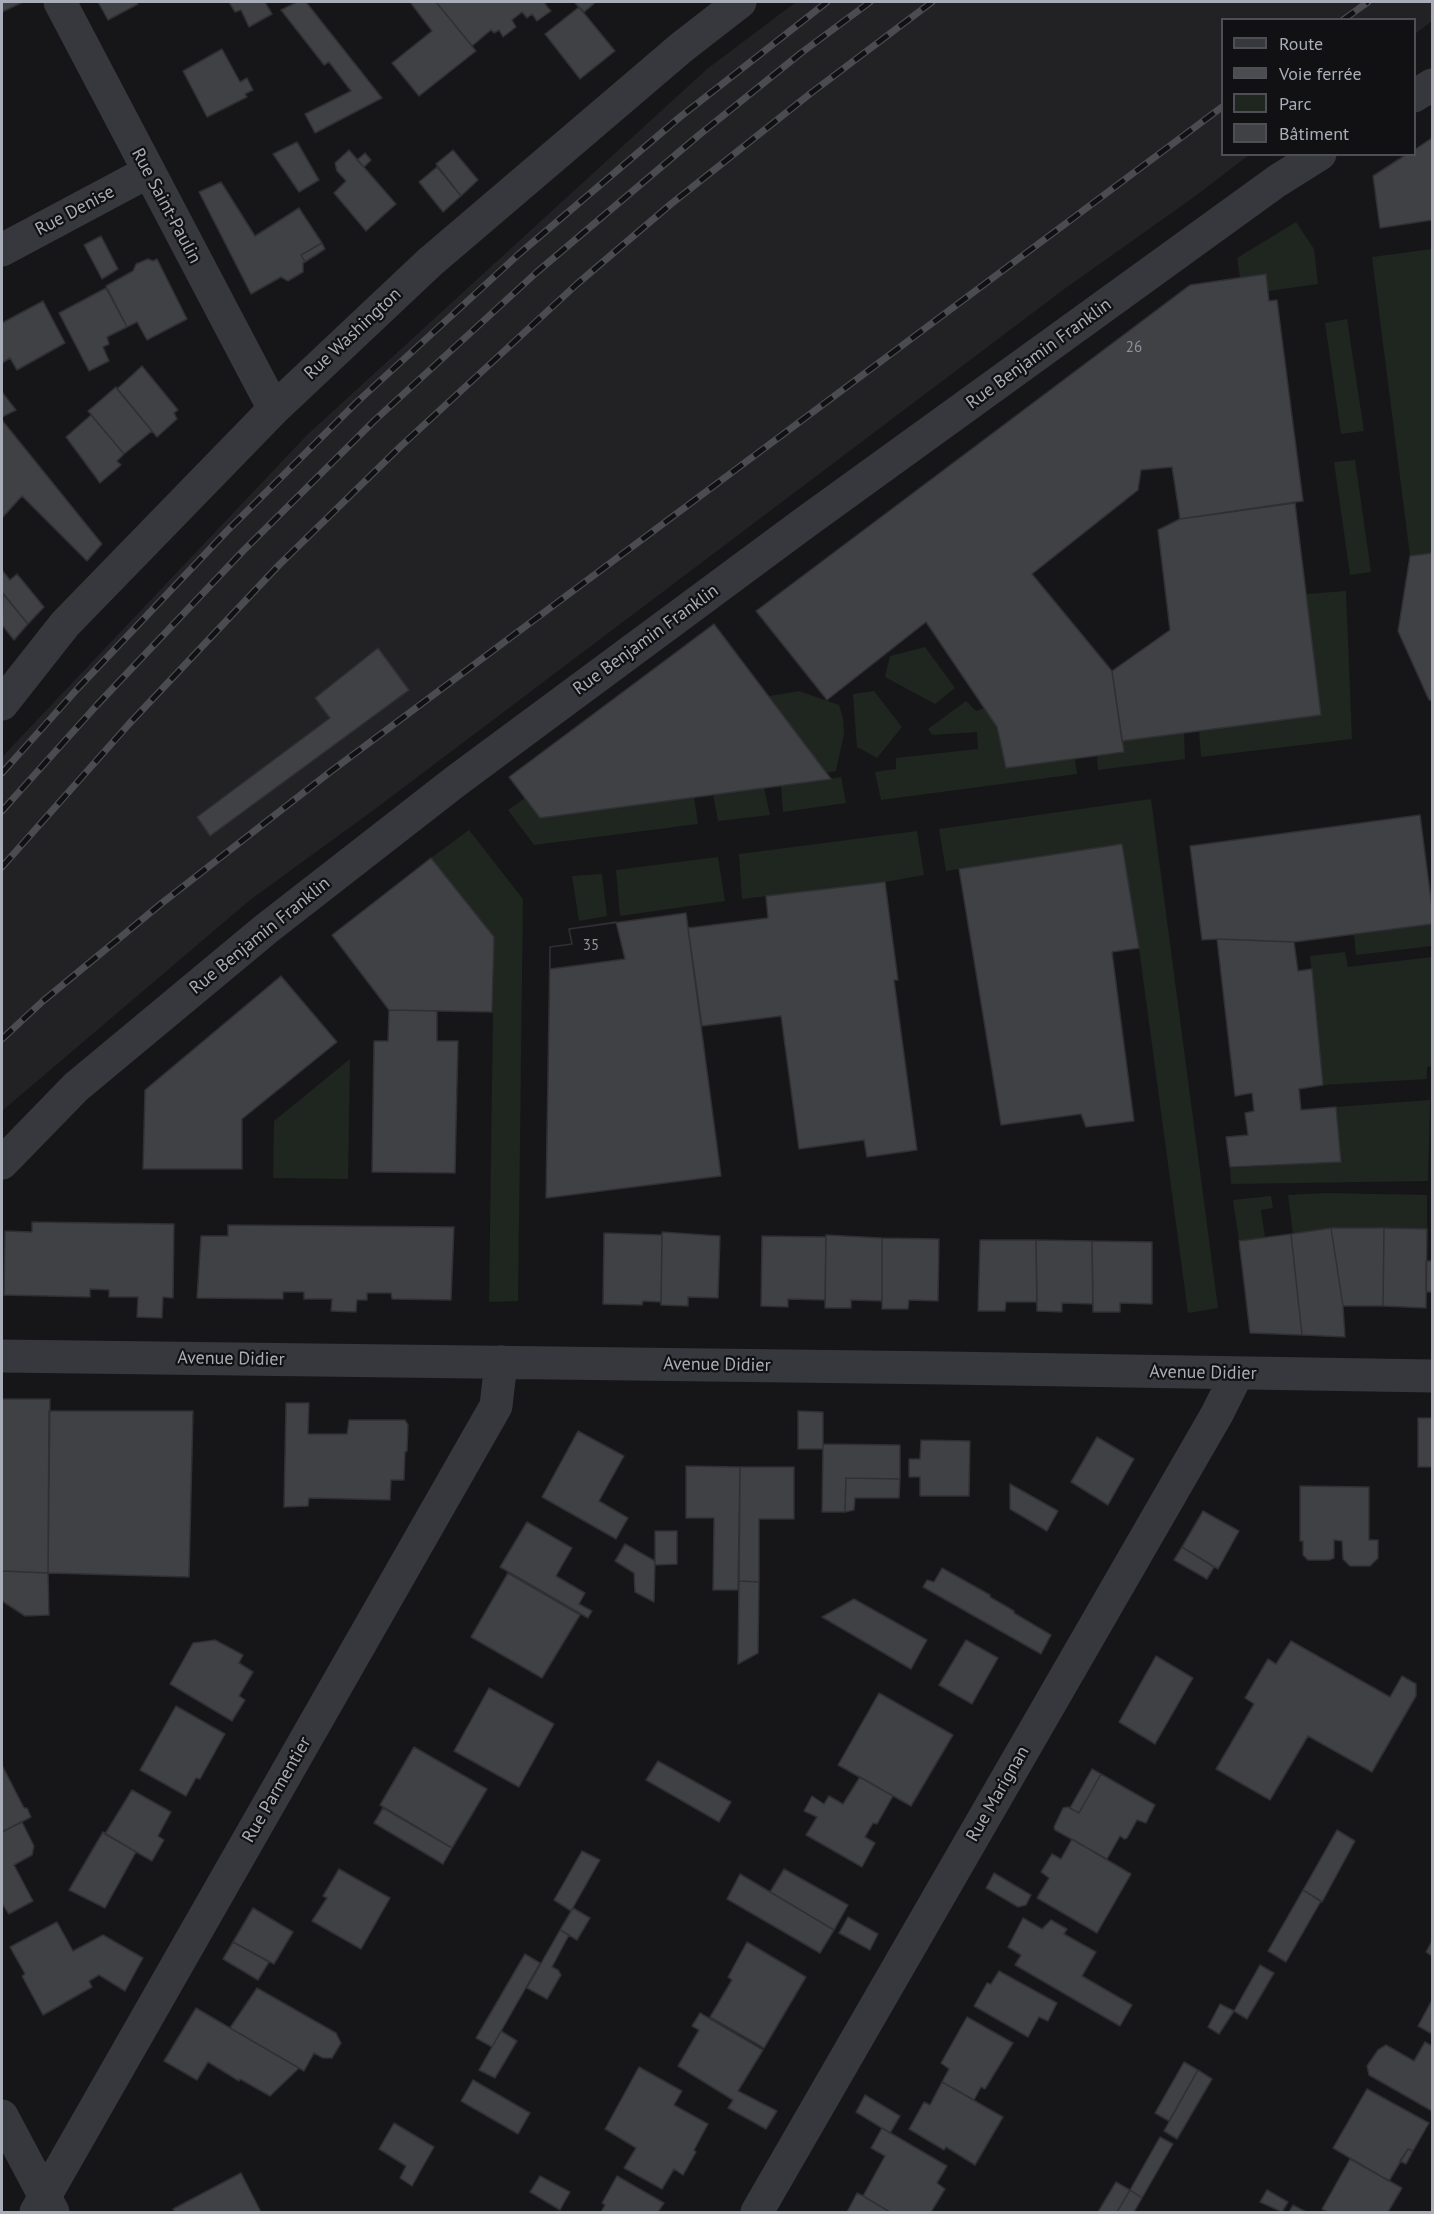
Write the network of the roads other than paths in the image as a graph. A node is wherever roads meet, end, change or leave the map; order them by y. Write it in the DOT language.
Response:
graph roads {
  1 [pos="60,2"];
  2 [pos="740,2"];
  3 [pos="1432,85"];
  4 [pos="1416,95"];
  5 [pos="1317,156"];
  6 [pos="148,172"];
  7 [pos="2,250"];
  8 [pos="273,409"];
  9 [pos="2,704"];
  10 [pos="2,1163"];
  11 [pos="2,1356"];
  12 [pos="501,1362"];
  13 [pos="1237,1374"];
  14 [pos="1432,1376"];
  15 [pos="2,2116"];
  16 [pos="44,2208"];
  17 [pos="757,2212"];
  1 -- 6 [label="street, Rue Saint-Paulin"];
  2 -- 8 [label="street, Rue Washington"];
  3 -- 4 [label="street"];
  5 -- 10 [label="street, Rue Benjamin Franklin"];
  6 -- 7 [label="street, Rue Denise"];
  6 -- 8 [label="street, Rue Saint-Paulin"];
  8 -- 9 [label="street, Rue Washington"];
  11 -- 12 [label="street, Avenue Didier"];
  12 -- 13 [label="street, Avenue Didier"];
  12 -- 16 [label="street, Rue Parmentier"];
  13 -- 14 [label="street, Avenue Didier"];
  13 -- 17 [label="street, Rue Marignan"];
  15 -- 16 [label="street"];
}
